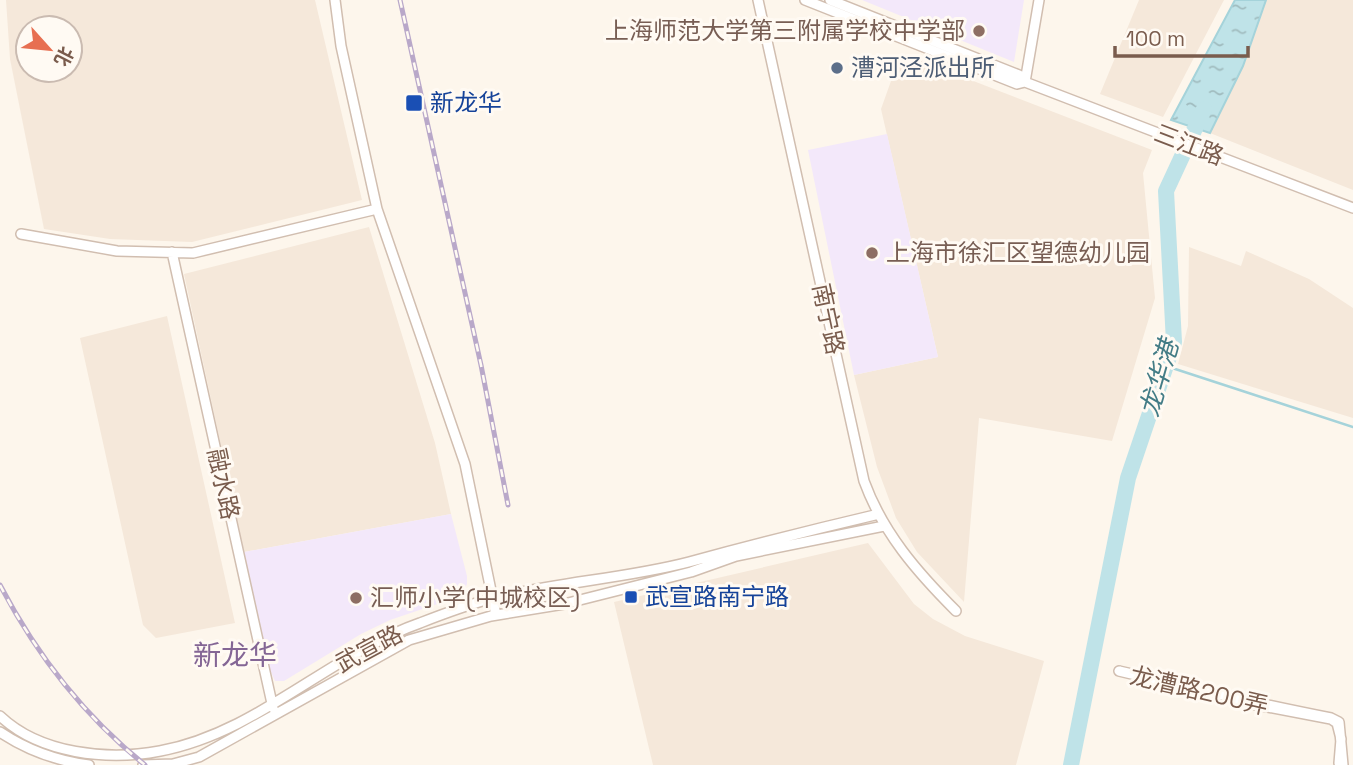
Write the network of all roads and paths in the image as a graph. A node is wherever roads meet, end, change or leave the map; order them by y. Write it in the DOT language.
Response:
graph roads {
  1 [pos="335,0"];
  2 [pos="758,0"];
  3 [pos="805,0"];
  4 [pos="830,0"];
  5 [pos="1039,0"];
  6 [pos="1025,82"];
  7 [pos="1353,208"];
  8 [pos="377,209"];
  9 [pos="21,233"];
  10 [pos="172,252"];
  11 [pos="879,514"];
  12 [pos="884,526"];
  13 [pos="491,599"];
  14 [pos="956,611"];
  15 [pos="496,615"];
  16 [pos="272,704"];
  17 [pos="0,716"];
  18 [pos="276,716"];
  19 [pos="0,732"];
  20 [pos="89,765"];
  21 [pos="143,765"];
  22 [pos="1342,765"];
  1 -- 8 [label="street"];
  2 -- 11 [label="street, 南宁路"];
  3 -- 6 [label="street, 三江路"];
  4 -- 6 [label="street, 三江路"];
  5 -- 6 [label="street"];
  6 -- 7 [label="street, 三江路"];
  8 -- 10 [label="street"];
  8 -- 13 [label="street"];
  9 -- 10 [label="street"];
  10 -- 16 [label="street, 融水路"];
  11 -- 12 [label="street, 南宁路"];
  11 -- 13 [label="street, 武宣路"];
  12 -- 14 [label="street, 南宁路"];
  12 -- 15 [label="street"];
  13 -- 15 [label="street"];
  13 -- 16 [label="street, 武宣路"];
  15 -- 18 [label="street"];
  16 -- 17 [label="street, 武宣路"];
  16 -- 18 [label="street, 融水路"];
  18 -- 21 [label="street"];
  19 -- 20 [label="street"];
  22 -- 22 [label="street, 龙漕路200弄"];
}
